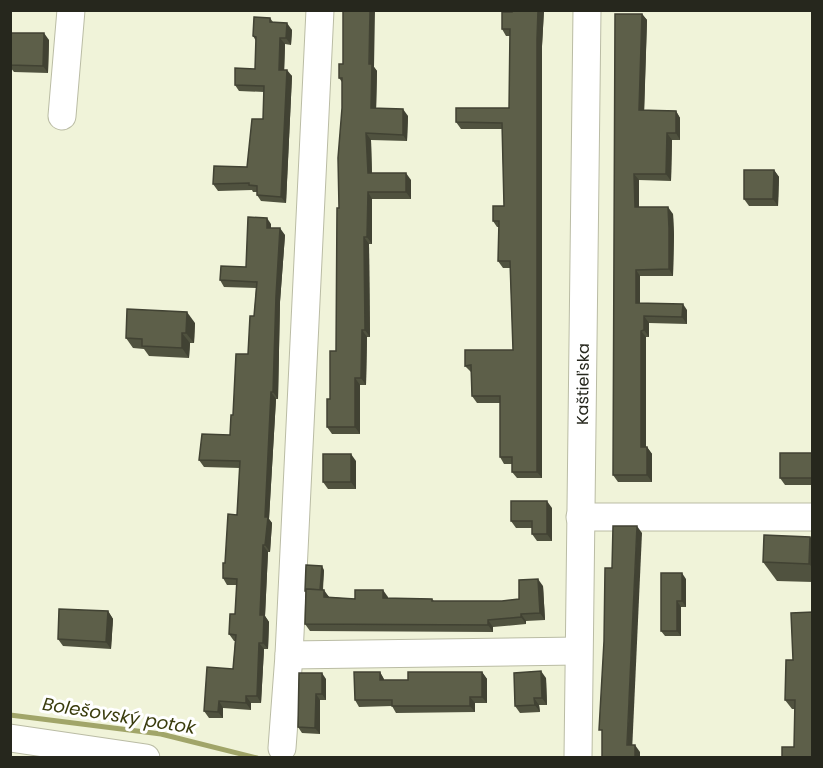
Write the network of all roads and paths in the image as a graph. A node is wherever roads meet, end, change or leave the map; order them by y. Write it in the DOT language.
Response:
graph roads {
  1 [pos="71,10"];
  2 [pos="320,10"];
  3 [pos="587,10"];
  4 [pos="62,116"];
  5 [pos="580,517"];
  6 [pos="813,517"];
  7 [pos="578,651"];
  8 [pos="289,655"];
  9 [pos="10,738"];
  10 [pos="282,748"];
  11 [pos="146,758"];
  12 [pos="578,758"];
  1 -- 4 [label="street"];
  2 -- 8 [label="street"];
  3 -- 5 [label="street, Kaštieľska"];
  5 -- 6 [label="street"];
  5 -- 7 [label="street, Kaštieľska"];
  7 -- 8 [label="street"];
  7 -- 12 [label="street, Kaštieľska"];
  8 -- 10 [label="street"];
  9 -- 11 [label="street"];
}
